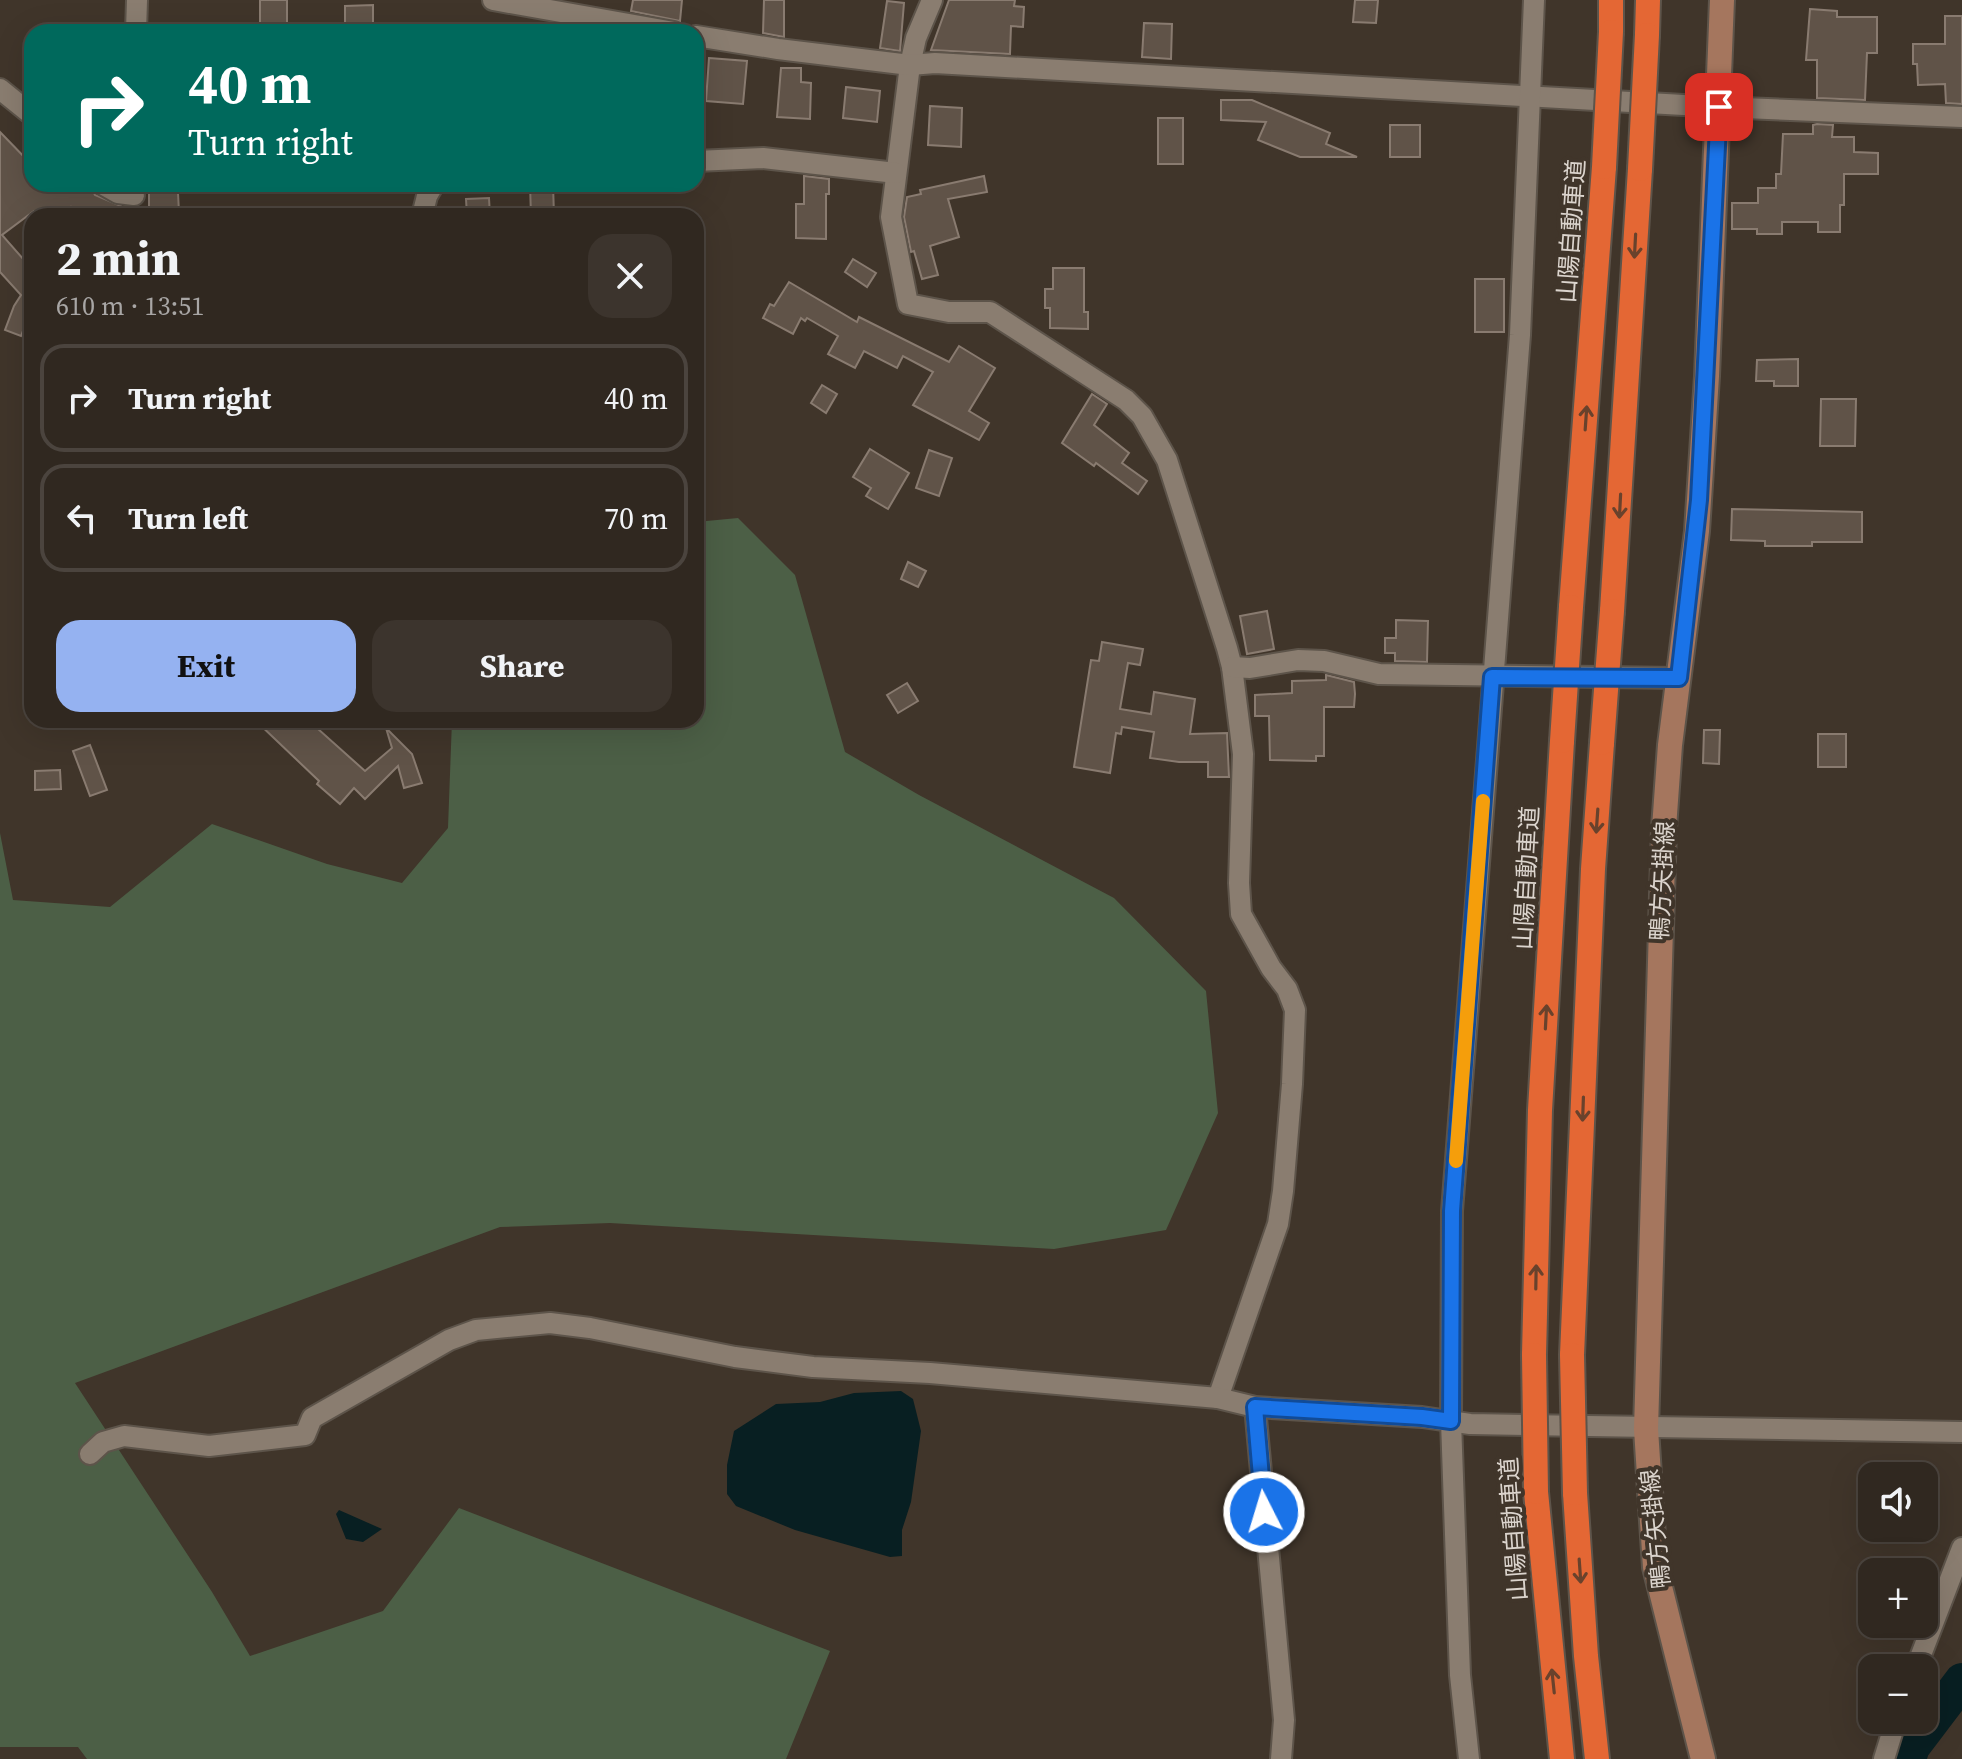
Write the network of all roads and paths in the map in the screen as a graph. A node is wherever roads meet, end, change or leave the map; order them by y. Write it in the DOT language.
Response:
graph roads {
  1 [pos="137,0"];
  2 [pos="493,0"];
  3 [pos="932,0"];
  4 [pos="1534,0"];
  5 [pos="1611,0"];
  6 [pos="1648,0"];
  7 [pos="1722,0"];
  8 [pos="136,24"];
  9 [pos="629,24"];
  10 [pos="704,37"];
  11 [pos="910,65"];
  12 [pos="0,89"];
  13 [pos="1531,96"];
  14 [pos="1719,107"];
  15 [pos="24,108"];
  16 [pos="1962,117"];
  17 [pos="704,161"];
  18 [pos="896,173"];
  19 [pos="1232,667"];
  20 [pos="1492,677"];
  21 [pos="1679,678"];
  22 [pos="1218,1398"];
  23 [pos="1255,1407"];
  24 [pos="1451,1421"];
  25 [pos="1646,1429"];
  26 [pos="1962,1432"];
  27 [pos="90,1454"];
  28 [pos="1962,1548"];
  29 [pos="1921,1654"];
  30 [pos="1892,1734"];
  31 [pos="1281,1759"];
  32 [pos="1469,1759"];
  33 [pos="1562,1759"];
  34 [pos="1597,1759"];
  35 [pos="1703,1759"];
  36 [pos="1884,1759"];
  1 -- 8 [label="street"];
  2 -- 9 [label="street"];
  3 -- 11 [label="street"];
  4 -- 13 [label="street"];
  33 -- 5 [label="highway, 山陽自動車道, one-way, bridge"];
  6 -- 34 [label="highway, one-way, bridge"];
  7 -- 14 [label="main road, 鴨方矢掛線"];
  10 -- 11 [label="street"];
  11 -- 13 [label="street"];
  11 -- 18 [label="street"];
  12 -- 15 [label="street"];
  13 -- 14 [label="street"];
  13 -- 20 [label="street"];
  14 -- 16 [label="street"];
  14 -- 21 [label="main road, 鴨方矢掛線"];
  17 -- 18 [label="street"];
  18 -- 19 [label="street"];
  19 -- 20 [label="street"];
  19 -- 22 [label="street"];
  20 -- 21 [label="street"];
  20 -- 24 [label="street"];
  21 -- 25 [label="main road, 鴨方矢掛線"];
  22 -- 23 [label="street"];
  22 -- 27 [label="street"];
  23 -- 24 [label="street"];
  23 -- 31 [label="street"];
  24 -- 25 [label="street"];
  24 -- 32 [label="street"];
  25 -- 26 [label="street"];
  25 -- 35 [label="main road, 鴨方矢掛線"];
  28 -- 29 [label="street"];
  30 -- 36 [label="street"];
}
